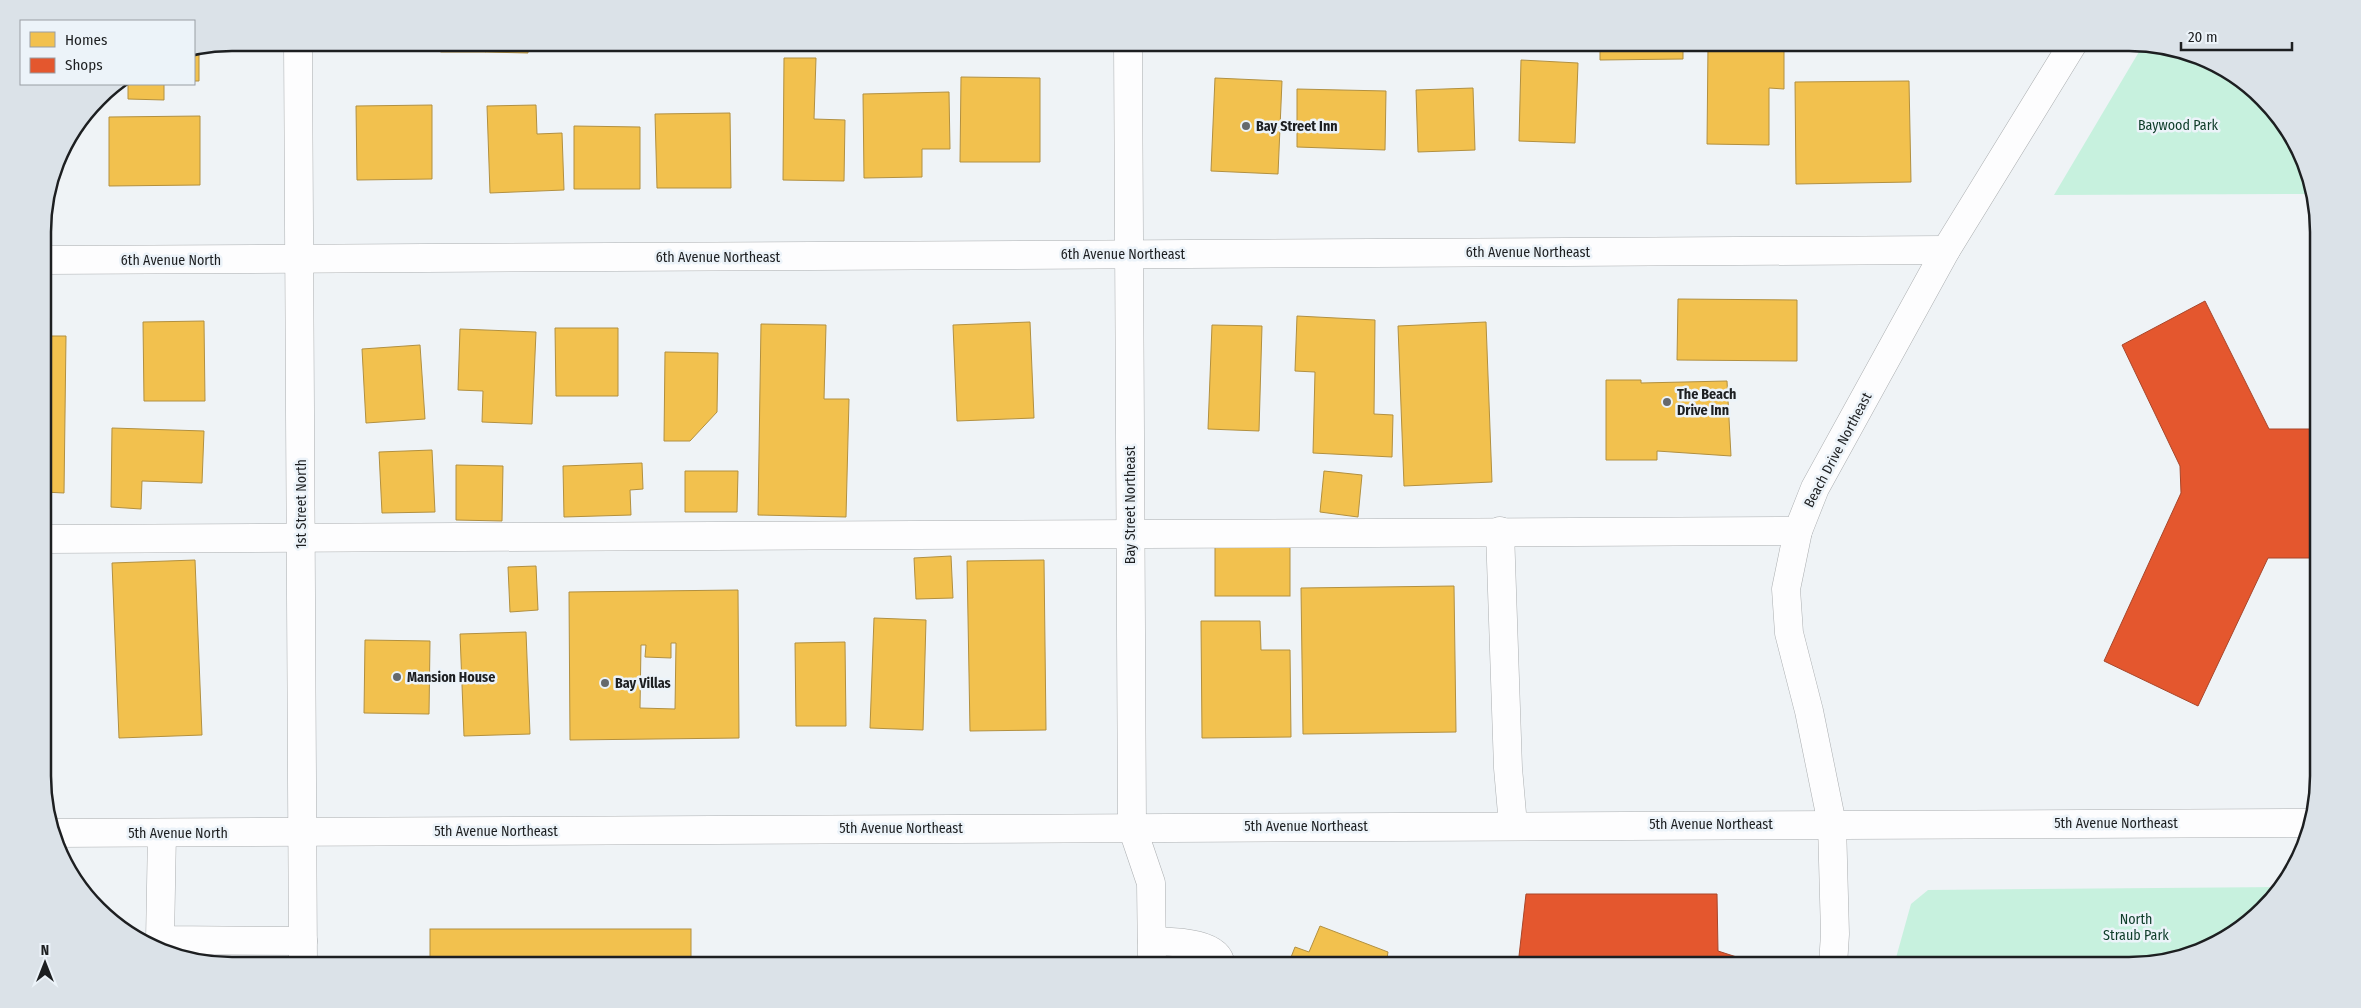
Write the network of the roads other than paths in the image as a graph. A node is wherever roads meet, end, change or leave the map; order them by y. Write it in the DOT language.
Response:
graph roads {
  1 [pos="298,51"];
  2 [pos="1128,51"];
  3 [pos="2068,51"];
  4 [pos="1946,250"];
  5 [pos="1129,254"];
  6 [pos="299,259"];
  7 [pos="51,260"];
  8 [pos="1500,531"];
  9 [pos="1798,531"];
  10 [pos="1130,534"];
  11 [pos="301,538"];
  12 [pos="51,540"];
  13 [pos="2304,822"];
  14 [pos="1832,824"];
  15 [pos="1513,825"];
  16 [pos="1132,827"];
  17 [pos="302,832"];
  18 [pos="61,833"];
  19 [pos="162,833"];
  20 [pos="303,953"];
  21 [pos="1152,953"];
  22 [pos="1216,957"];
  23 [pos="1834,957"];
  1 -- 6 [label="street, 1st Street North"];
  2 -- 5 [label="street, Bay Street Northeast"];
  3 -- 4 [label="street, Beach Drive Northeast"];
  4 -- 5 [label="street, 6th Avenue Northeast"];
  4 -- 9 [label="street, Beach Drive Northeast"];
  5 -- 6 [label="street, 6th Avenue Northeast"];
  5 -- 10 [label="street, Bay Street Northeast"];
  6 -- 7 [label="street, 6th Avenue North"];
  6 -- 11 [label="street, 1st Street North"];
  8 -- 9 [label="street"];
  8 -- 10 [label="street"];
  8 -- 15 [label="street"];
  9 -- 14 [label="street, Beach Drive Northeast"];
  10 -- 11 [label="street"];
  10 -- 16 [label="street, Bay Street Northeast"];
  11 -- 12 [label="street"];
  11 -- 17 [label="street, 1st Street North"];
  13 -- 14 [label="street, 5th Avenue Northeast"];
  14 -- 15 [label="street, 5th Avenue Northeast"];
  14 -- 23 [label="street, Beach Drive Northeast"];
  15 -- 16 [label="street, 5th Avenue Northeast"];
  16 -- 17 [label="street, 5th Avenue Northeast"];
  16 -- 21 [label="street, Bay Street Northeast"];
  17 -- 19 [label="street, 5th Avenue North"];
  17 -- 20 [label="street, 1st Street North"];
  18 -- 19 [label="street, 5th Avenue North"];
  19 -- 20 [label="street"];
  21 -- 22 [label="street"];
}
